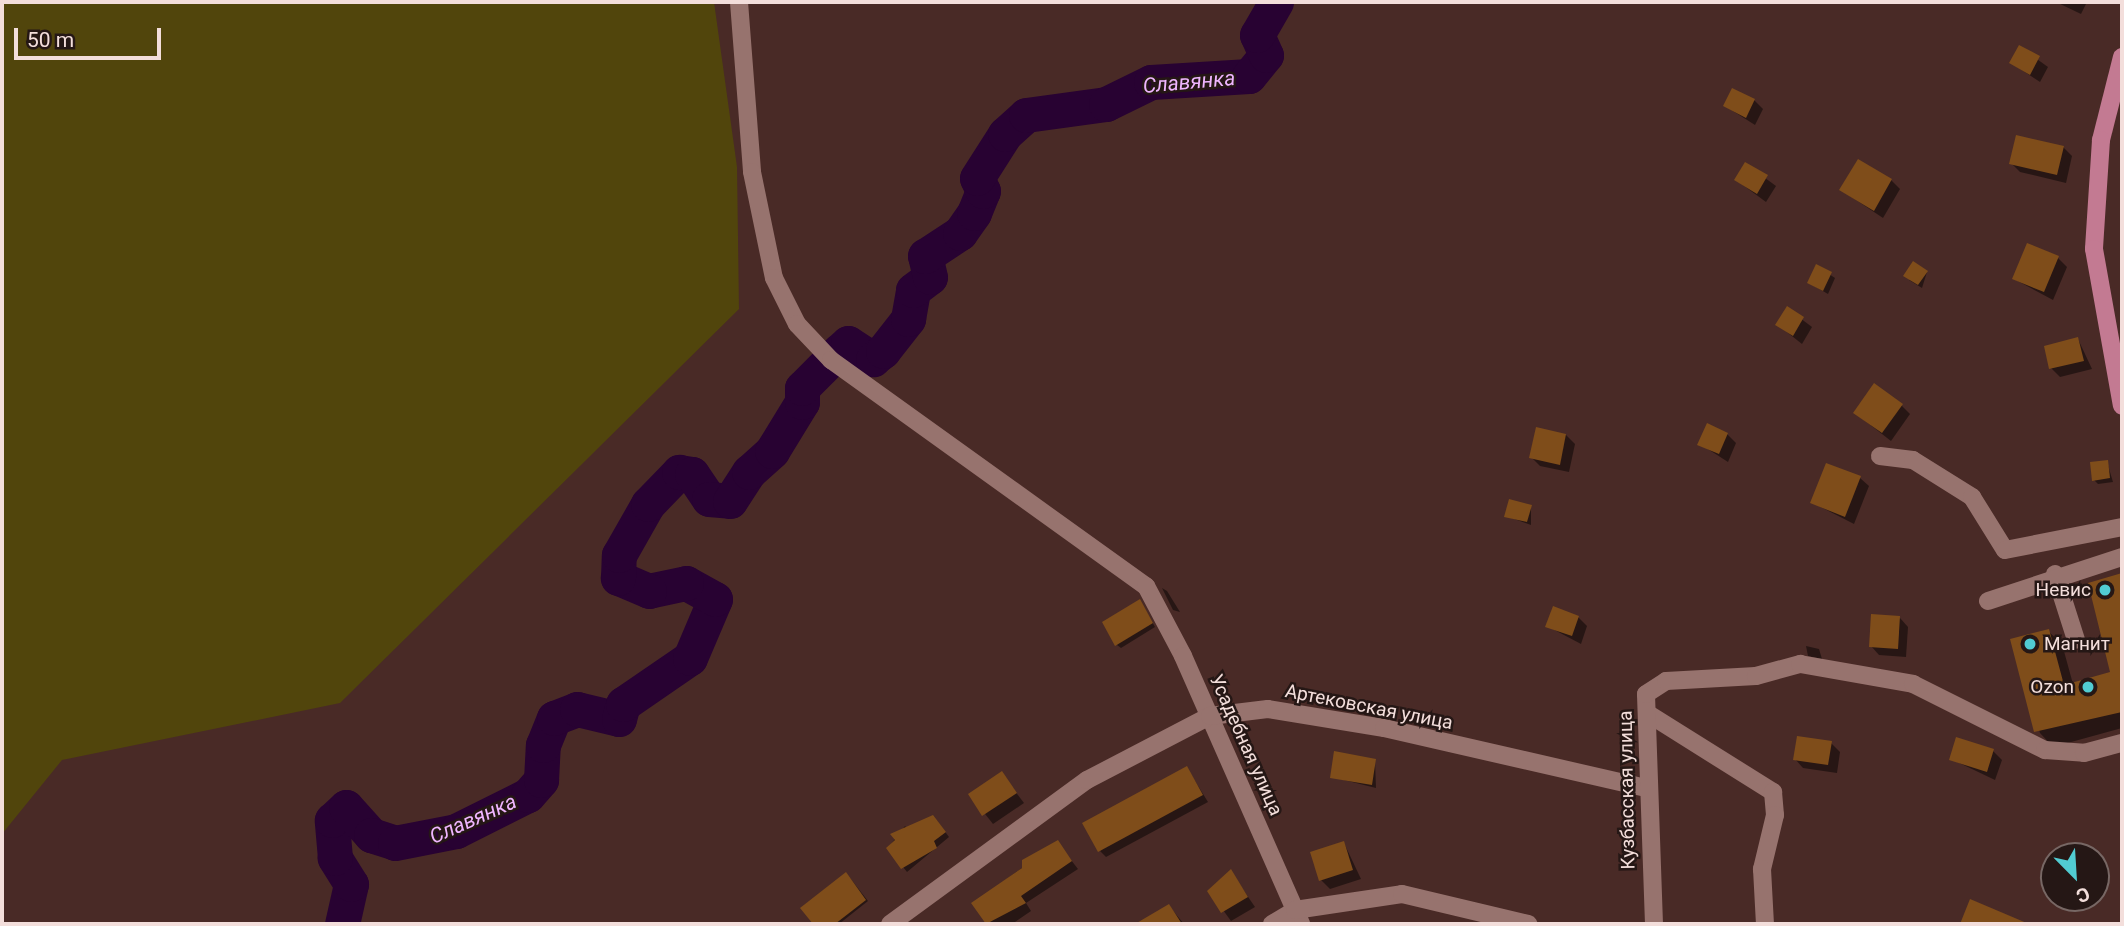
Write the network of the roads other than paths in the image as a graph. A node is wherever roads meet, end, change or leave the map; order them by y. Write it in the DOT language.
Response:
graph roads {
  1 [pos="739,2"];
  2 [pos="2122,60"];
  3 [pos="2122,406"];
  4 [pos="1880,456"];
  5 [pos="2122,527"];
  6 [pos="2122,556"];
  7 [pos="2055,574"];
  8 [pos="1989,601"];
  9 [pos="2076,640"];
  10 [pos="1647,713"];
  11 [pos="1210,716"];
  12 [pos="2122,743"];
  13 [pos="1647,788"];
  14 [pos="1298,917"];
  15 [pos="890,924"];
  16 [pos="1272,924"];
  17 [pos="1528,924"];
  18 [pos="1654,924"];
  19 [pos="1765,924"];
  1 -- 11 [label="lane, Усадебная улица"];
  2 -- 3 [label="main road"];
  4 -- 5 [label="lane"];
  6 -- 7 [label="lane"];
  7 -- 8 [label="lane"];
  7 -- 9 [label="lane"];
  10 -- 12 [label="lane, Кузбасская улица"];
  10 -- 13 [label="lane, Кузбасская улица"];
  10 -- 19 [label="lane"];
  11 -- 13 [label="lane, Артековская улица"];
  11 -- 14 [label="lane, Усадебная улица"];
  11 -- 15 [label="lane, Артековская улица"];
  13 -- 18 [label="lane, Кузбасская улица"];
  14 -- 16 [label="lane"];
  14 -- 17 [label="lane"];
}
